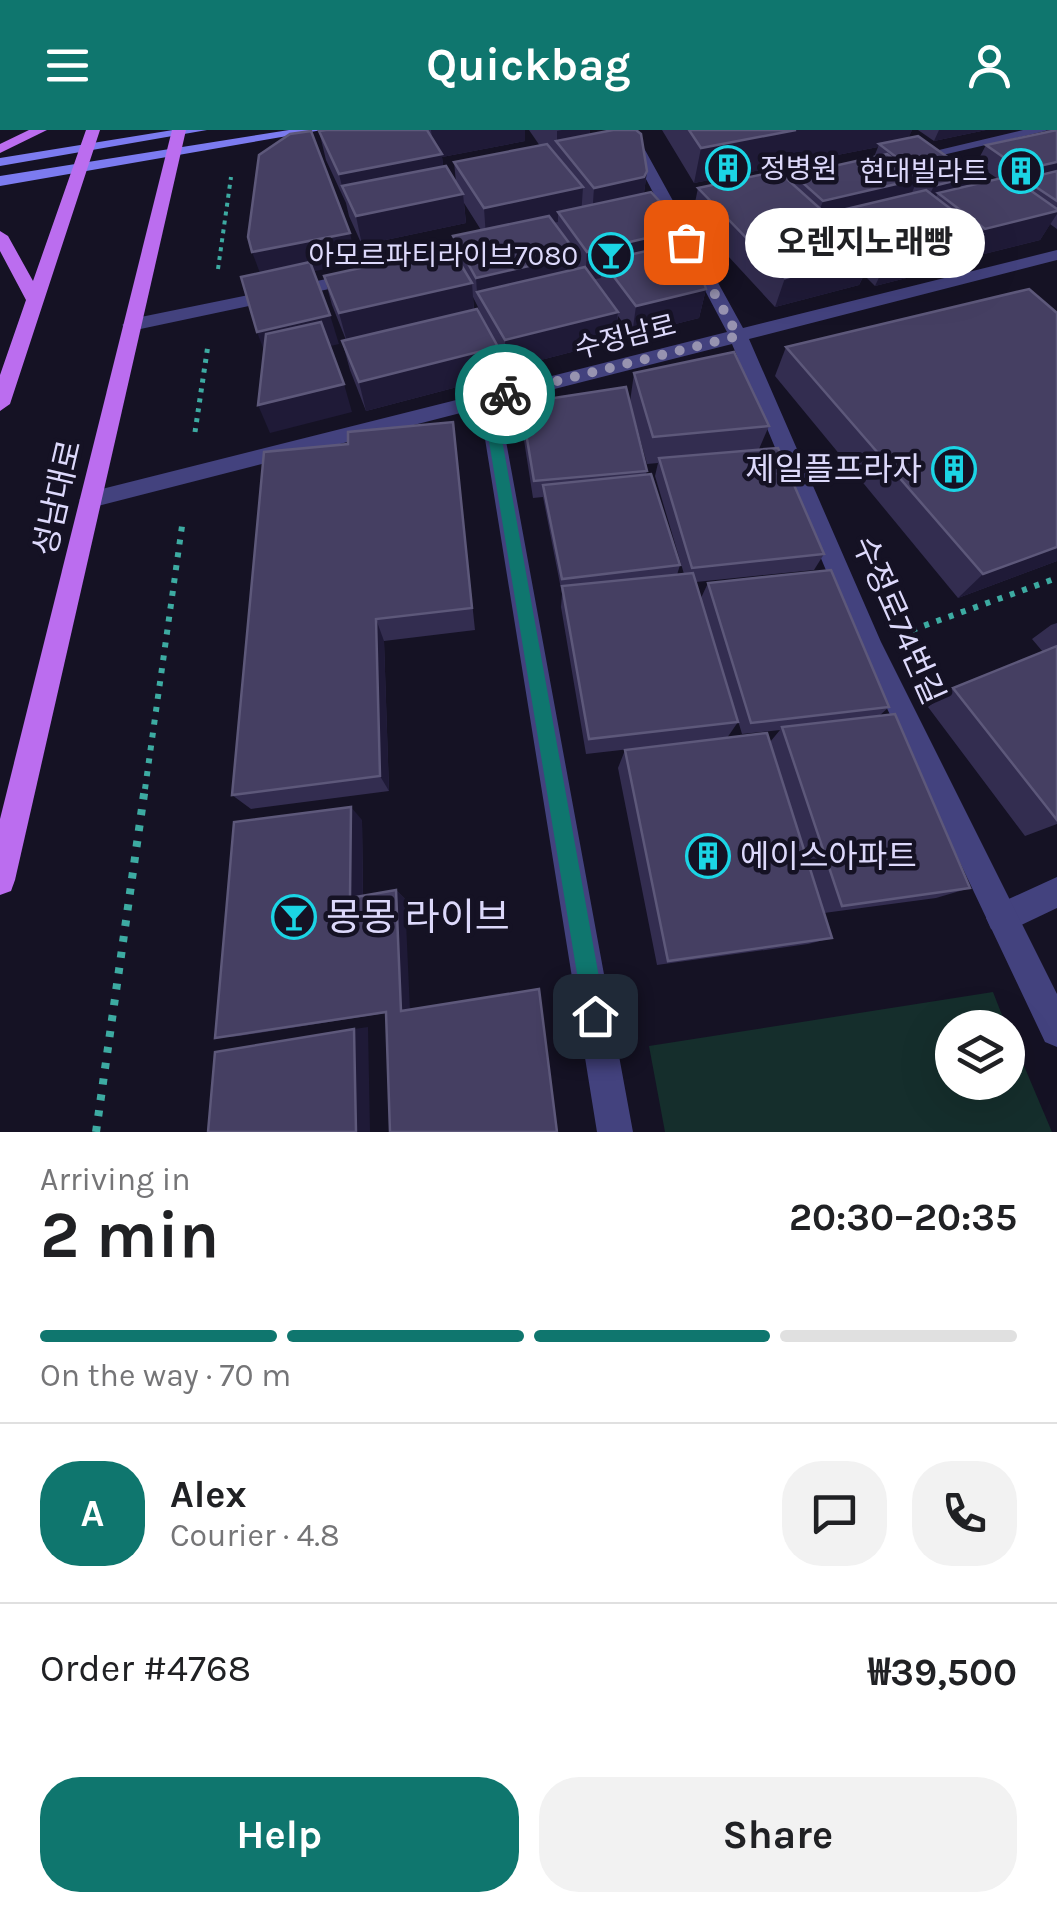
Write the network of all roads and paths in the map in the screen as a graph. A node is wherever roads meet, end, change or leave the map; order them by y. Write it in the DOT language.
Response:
graph roads {
  1 [pos="40,130"];
  2 [pos="93,130"];
  3 [pos="315,130"];
  4 [pos="627,130"];
  5 [pos="1043,130"];
  6 [pos="182,137"];
  7 [pos="87,148"];
  8 [pos="0,149"];
  9 [pos="234,158"];
  10 [pos="0,162"];
  11 [pos="894,162"];
  12 [pos="80,170"];
  13 [pos="0,181"];
  14 [pos="687,207"];
  15 [pos="668,211"];
  16 [pos="650,215"];
  17 [pos="0,236"];
  18 [pos="1057,255"];
  19 [pos="365,276"];
  20 [pos="36,302"];
  21 [pos="213,308"];
  22 [pos="131,326"];
  23 [pos="738,336"];
  24 [pos="488,399"];
  25 [pos="0,404"];
  26 [pos="189,474"];
  27 [pos="90,500"];
  28 [pos="1057,578"];
  29 [pos="870,645"];
  30 [pos="0,880"];
  31 [pos="1057,892"];
  32 [pos="1002,918"];
  33 [pos="1057,1030"];
  34 [pos="96,1132"];
  35 [pos="615,1132"];
  1 -- 8 [label="main road"];
  2 -- 7 [label="main road"];
  3 -- 6 [label="main road"];
  4 -- 15 [label="street, 수정로74번길"];
  5 -- 11 [label="street"];
  6 -- 7 [label="main road"];
  6 -- 12 [label="main road"];
  6 -- 22 [label="main road, 성남대로"];
  7 -- 10 [label="main road"];
  7 -- 12 [label="main road"];
  9 -- 21 [label="path"];
  12 -- 13 [label="main road"];
  12 -- 20 [label="main road"];
  14 -- 15 [label="street"];
  15 -- 16 [label="street"];
  15 -- 23 [label="street, 수정로74번길"];
  17 -- 20 [label="main road"];
  18 -- 23 [label="street, 수정남로"];
  19 -- 21 [label="street"];
  20 -- 25 [label="main road"];
  21 -- 22 [label="street"];
  21 -- 26 [label="path"];
  22 -- 27 [label="main road, 성남대로"];
  23 -- 24 [label="street, 수정남로"];
  23 -- 29 [label="street, 수정로74번길"];
  24 -- 26 [label="street, 수정남로"];
  24 -- 35 [label="street"];
  26 -- 27 [label="street, 수정남로"];
  26 -- 34 [label="path"];
  27 -- 30 [label="main road, 성남대로"];
  28 -- 29 [label="path"];
  29 -- 32 [label="street, 수정로74번길"];
  31 -- 32 [label="street"];
  32 -- 33 [label="street, 수정로74번길"];
}
